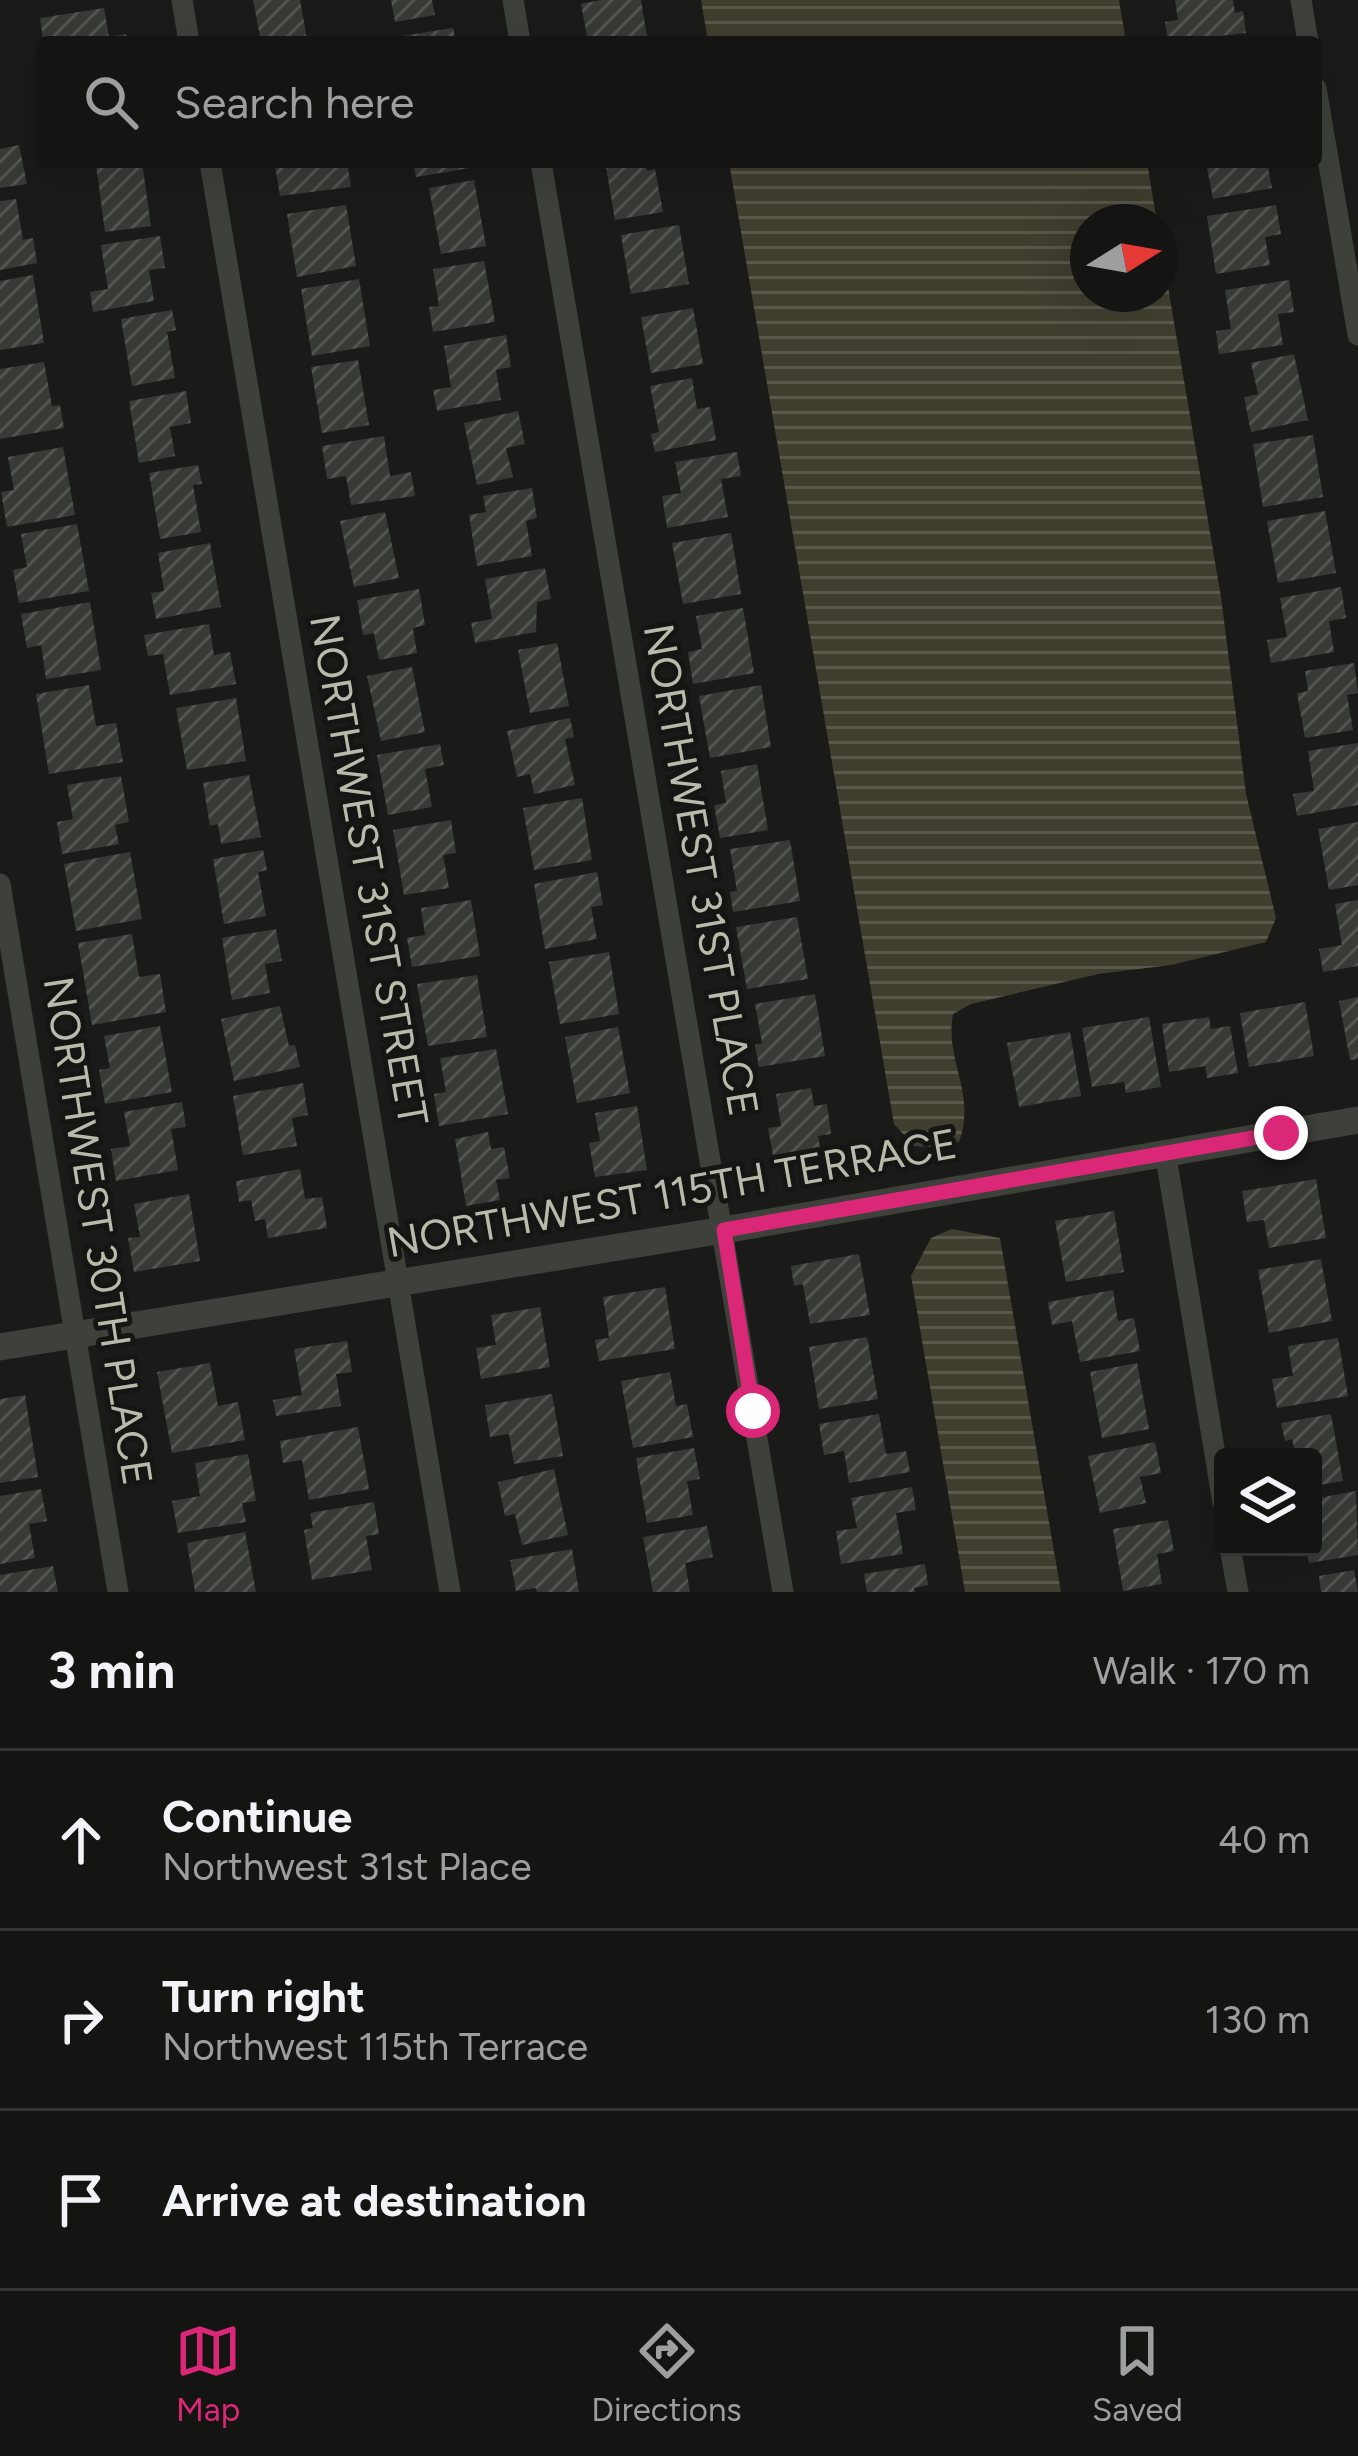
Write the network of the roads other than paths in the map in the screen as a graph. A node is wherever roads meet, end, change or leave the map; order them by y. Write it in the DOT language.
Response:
graph roads {
  1 [pos="182,0"];
  2 [pos="513,0"];
  3 [pos="1301,0"];
  4 [pos="188,36"];
  5 [pos="519,36"];
  6 [pos="1307,36"];
  7 [pos="1322,123"];
  8 [pos="210,168"];
  9 [pos="542,168"];
  10 [pos="1358,335"];
  11 [pos="0,884"];
  12 [pos="1358,1120"];
  13 [pos="1165,1151"];
  14 [pos="724,1230"];
  15 [pos="399,1282"];
  16 [pos="76,1334"];
  17 [pos="0,1347"];
  18 [pos="1214,1448"];
  19 [pos="1232,1556"];
  20 [pos="118,1592"];
  21 [pos="450,1592"];
  22 [pos="783,1592"];
  23 [pos="1238,1592"];
  1 -- 4 [label="street"];
  2 -- 5 [label="street"];
  3 -- 6 [label="street"];
  7 -- 10 [label="street"];
  8 -- 15 [label="street, NORTHWEST 31ST STREET"];
  9 -- 14 [label="street, NORTHWEST 31ST PLACE"];
  11 -- 16 [label="street, NORTHWEST 30TH PLACE"];
  12 -- 13 [label="street, NORTHWEST 115TH TERRACE"];
  13 -- 14 [label="street, NORTHWEST 115TH TERRACE"];
  13 -- 18 [label="street"];
  14 -- 15 [label="street, NORTHWEST 115TH TERRACE"];
  14 -- 22 [label="street, NORTHWEST 31ST PLACE"];
  15 -- 16 [label="street, NORTHWEST 115TH TERRACE"];
  15 -- 21 [label="street, NORTHWEST 31ST STREET"];
  16 -- 17 [label="street, NORTHWEST 115TH TERRACE"];
  16 -- 20 [label="street, NORTHWEST 30TH PLACE"];
  19 -- 23 [label="street"];
}
